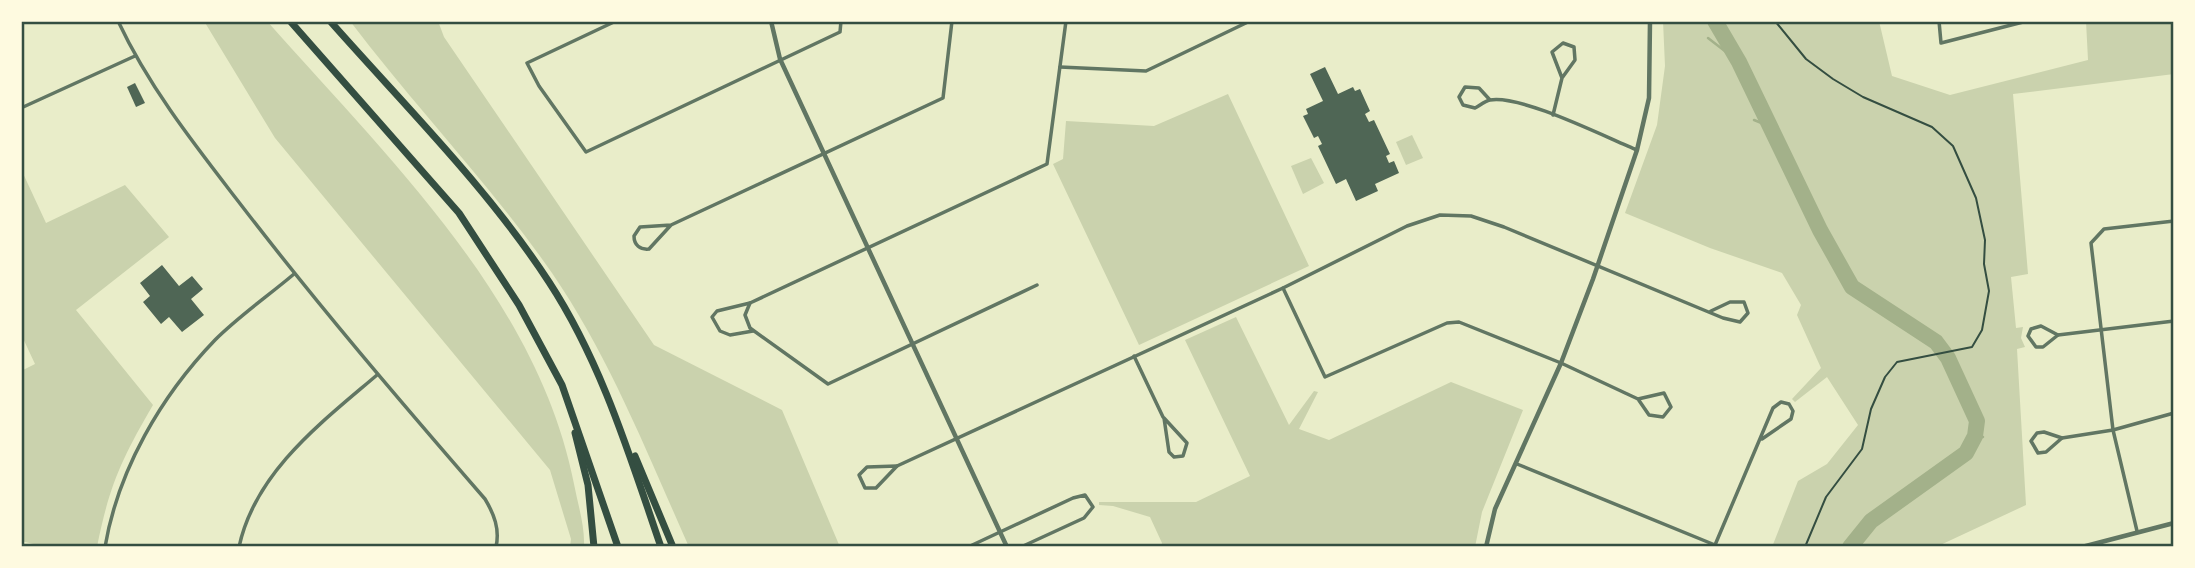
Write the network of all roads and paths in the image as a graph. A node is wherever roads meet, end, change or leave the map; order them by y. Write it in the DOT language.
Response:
graph roads {
  1 [pos="118,21"];
  2 [pos="288,21"];
  3 [pos="333,21"];
  4 [pos="614,21"];
  5 [pos="771,21"];
  6 [pos="841,21"];
  7 [pos="952,21"];
  8 [pos="1066,21"];
  9 [pos="1250,21"];
  10 [pos="1650,21"];
  11 [pos="1775,21"];
  12 [pos="1939,21"];
  13 [pos="2027,21"];
  14 [pos="135,56"];
  15 [pos="780,59"];
  16 [pos="1060,67"];
  17 [pos="1562,78"];
  18 [pos="1490,100"];
  19 [pos="21,108"];
  20 [pos="1553,115"];
  21 [pos="1637,150"];
  22 [pos="824,153"];
  23 [pos="2174,221"];
  24 [pos="671,225"];
  25 [pos="869,248"];
  26 [pos="1599,264"];
  27 [pos="294,274"];
  28 [pos="1037,285"];
  29 [pos="1283,288"];
  30 [pos="750,303"];
  31 [pos="1711,311"];
  32 [pos="2174,321"];
  33 [pos="754,331"];
  34 [pos="2100,331"];
  35 [pos="2058,335"];
  36 [pos="913,344"];
  37 [pos="1133,356"];
  38 [pos="1561,363"];
  39 [pos="377,375"];
  40 [pos="562,385"];
  41 [pos="1638,399"];
  42 [pos="2174,413"];
  43 [pos="1164,418"];
  44 [pos="619,424"];
  45 [pos="2113,430"];
  46 [pos="957,438"];
  47 [pos="2062,438"];
  48 [pos="1762,439"];
  49 [pos="1517,464"];
  50 [pos="897,466"];
  51 [pos="2174,523"];
  52 [pos="2137,531"];
  53 [pos="1000,532"];
  54 [pos="1715,546"];
  55 [pos="105,547"];
  56 [pos="239,547"];
  57 [pos="496,547"];
  58 [pos="594,547"];
  59 [pos="618,547"];
  60 [pos="661,547"];
  61 [pos="673,547"];
  62 [pos="968,547"];
  63 [pos="1007,547"];
  64 [pos="1021,547"];
  65 [pos="1486,547"];
  66 [pos="1805,547"];
  67 [pos="2082,547"];
  1 -- 14 [label="street"];
  2 -- 40 [label="highway"];
  3 -- 44 [label="highway"];
  4 -- 15 [label="street"];
  5 -- 15 [label="street"];
  6 -- 15 [label="street"];
  7 -- 22 [label="street"];
  8 -- 16 [label="street"];
  9 -- 16 [label="street"];
  10 -- 21 [label="street"];
  11 -- 66 [label="path"];
  12 -- 13 [label="street"];
  14 -- 19 [label="street"];
  14 -- 27 [label="street"];
  15 -- 22 [label="street"];
  16 -- 25 [label="street"];
  17 -- 17 [label="street"];
  17 -- 20 [label="street"];
  18 -- 18 [label="street"];
  18 -- 20 [label="street"];
  20 -- 21 [label="street"];
  21 -- 26 [label="street"];
  22 -- 24 [label="street"];
  22 -- 25 [label="street"];
  23 -- 34 [label="street"];
  24 -- 24 [label="street"];
  25 -- 30 [label="street"];
  25 -- 36 [label="street"];
  26 -- 29 [label="street"];
  26 -- 31 [label="street"];
  26 -- 38 [label="street"];
  27 -- 39 [label="street"];
  27 -- 55 [label="street"];
  28 -- 36 [label="street"];
  29 -- 37 [label="street"];
  29 -- 38 [label="street"];
  30 -- 33 [label="street"];
  30 -- 33 [label="street"];
  31 -- 31 [label="street"];
  32 -- 34 [label="street"];
  33 -- 36 [label="street"];
  34 -- 35 [label="street"];
  34 -- 45 [label="street"];
  35 -- 35 [label="street"];
  36 -- 46 [label="street"];
  37 -- 43 [label="street"];
  37 -- 46 [label="street"];
  38 -- 41 [label="street"];
  38 -- 49 [label="street"];
  39 -- 56 [label="street"];
  39 -- 57 [label="street"];
  40 -- 58 [label="highway"];
  40 -- 59 [label="highway"];
  41 -- 41 [label="street"];
  42 -- 45 [label="street"];
  43 -- 43 [label="street"];
  44 -- 60 [label="highway"];
  44 -- 61 [label="highway"];
  45 -- 47 [label="street"];
  45 -- 52 [label="street"];
  46 -- 50 [label="street"];
  46 -- 53 [label="street"];
  47 -- 47 [label="street"];
  48 -- 48 [label="street"];
  48 -- 54 [label="street"];
  49 -- 54 [label="street"];
  49 -- 65 [label="street"];
  50 -- 50 [label="street"];
  51 -- 52 [label="street"];
  52 -- 67 [label="street"];
  53 -- 62 [label="street"];
  53 -- 63 [label="street"];
  53 -- 64 [label="street"];
}
